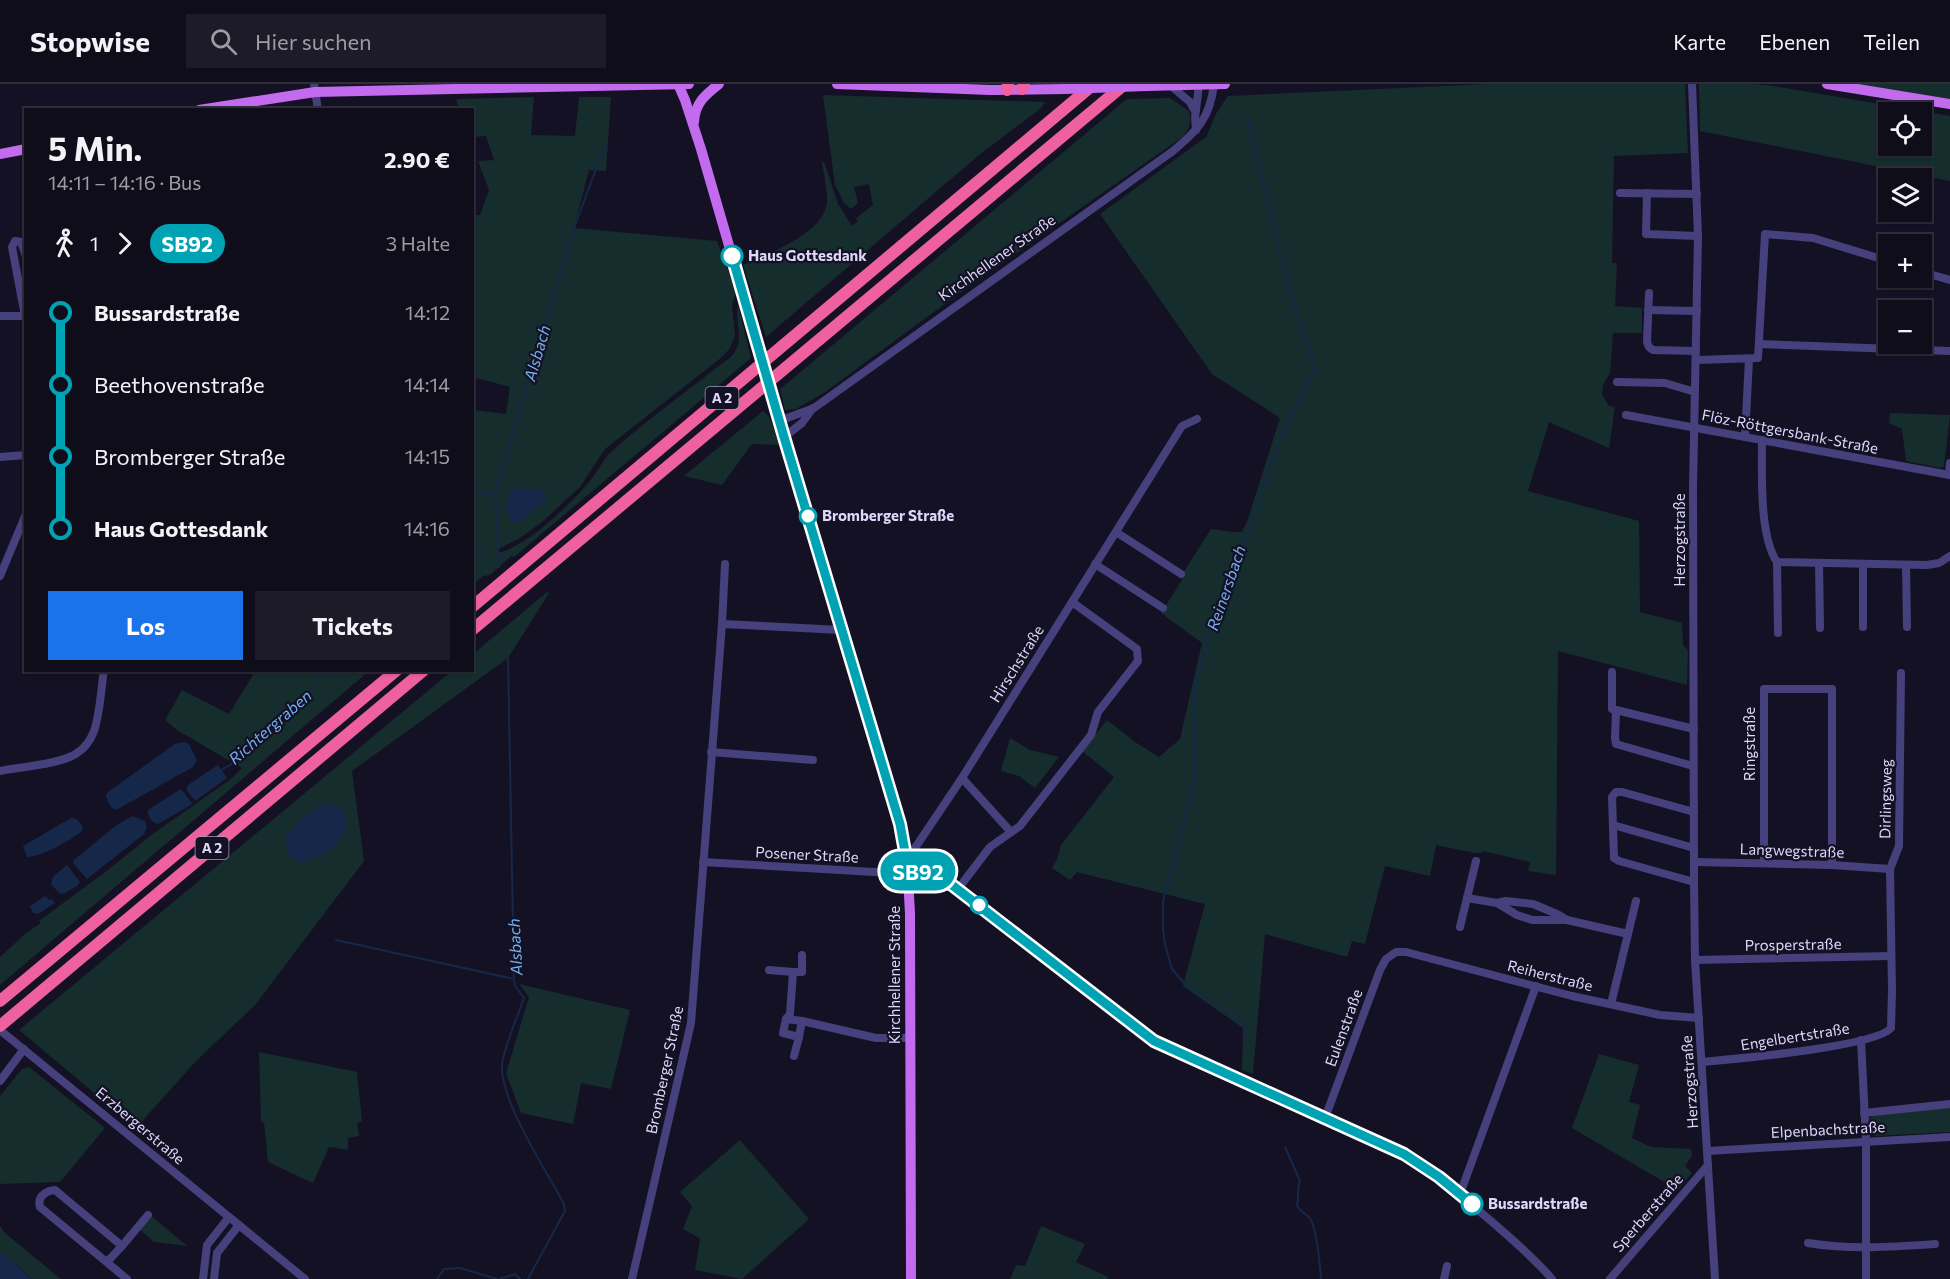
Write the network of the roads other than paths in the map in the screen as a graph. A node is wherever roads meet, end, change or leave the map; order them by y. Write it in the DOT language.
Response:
graph roads {
  1 [pos="682,84"];
  2 [pos="719,84"];
  3 [pos="837,84"];
  4 [pos="1125,84"];
  5 [pos="1214,84"];
  6 [pos="1225,84"];
  7 [pos="1692,84"];
  8 [pos="1827,84"];
  9 [pos="1092,85"];
  10 [pos="1199,85"];
  11 [pos="1170,86"];
  12 [pos="1007,87"];
  13 [pos="1023,87"];
  14 [pos="315,88"];
  15 [pos="1950,105"];
  16 [pos="210,108"];
  17 [pos="318,108"];
  18 [pos="1196,113"];
  19 [pos="694,125"];
  20 [pos="1196,130"];
  21 [pos="24,148"];
  22 [pos="0,154"];
  23 [pos="1620,192"];
  24 [pos="1647,193"];
  25 [pos="1697,194"];
  26 [pos="1698,236"];
  27 [pos="24,249"];
  28 [pos="1878,258"];
  29 [pos="1932,275"];
  30 [pos="1950,280"];
  31 [pos="1649,293"];
  32 [pos="1648,310"];
  33 [pos="24,311"];
  34 [pos="1697,311"];
  35 [pos="0,316"];
  36 [pos="24,316"];
  37 [pos="1759,344"];
  38 [pos="1950,351"];
  39 [pos="1696,355"];
  40 [pos="1749,359"];
  41 [pos="1617,382"];
  42 [pos="1695,392"];
  43 [pos="814,408"];
  44 [pos="1626,415"];
  45 [pos="1197,418"];
  46 [pos="779,421"];
  47 [pos="1694,427"];
  48 [pos="784,437"];
  49 [pos="1744,437"];
  50 [pos="1762,440"];
  51 [pos="24,454"];
  52 [pos="0,458"];
  53 [pos="1950,463"];
  54 [pos="1949,475"];
  55 [pos="24,519"];
  56 [pos="1116,532"];
  57 [pos="1950,556"];
  58 [pos="1777,562"];
  59 [pos="1819,563"];
  60 [pos="725,564"];
  61 [pos="1095,564"];
  62 [pos="1863,564"];
  63 [pos="1906,565"];
  64 [pos="1181,574"];
  65 [pos="0,576"];
  66 [pos="1072,602"];
  67 [pos="474,605"];
  68 [pos="1162,608"];
  69 [pos="722,624"];
  70 [pos="1863,627"];
  71 [pos="1907,627"];
  72 [pos="474,628"];
  73 [pos="1820,628"];
  74 [pos="841,630"];
  75 [pos="1778,633"];
  76 [pos="104,672"];
  77 [pos="395,672"];
  78 [pos="422,672"];
  79 [pos="1612,672"];
  80 [pos="1901,673"];
  81 [pos="1616,710"];
  82 [pos="1694,729"];
  83 [pos="711,752"];
  84 [pos="813,759"];
  85 [pos="1694,766"];
  86 [pos="0,771"];
  87 [pos="962,778"];
  88 [pos="1694,812"];
  89 [pos="1613,825"];
  90 [pos="1011,832"];
  91 [pos="1694,848"];
  92 [pos="907,857"];
  93 [pos="1476,861"];
  94 [pos="703,862"];
  95 [pos="1694,862"];
  96 [pos="1764,863"];
  97 [pos="1832,865"];
  98 [pos="1890,868"];
  99 [pos="909,874"];
  100 [pos="1694,882"];
  101 [pos="958,889"];
  102 [pos="1467,898"];
  103 [pos="1636,901"];
  104 [pos="1497,903"];
  105 [pos="1567,920"];
  106 [pos="1460,927"];
  107 [pos="1628,934"];
  108 [pos="1396,952"];
  109 [pos="802,955"];
  110 [pos="1891,956"];
  111 [pos="1695,960"];
  112 [pos="769,970"];
  113 [pos="793,972"];
  114 [pos="1536,986"];
  115 [pos="0,1001"];
  116 [pos="1611,1004"];
  117 [pos="1699,1018"];
  118 [pos="786,1019"];
  119 [pos="802,1021"];
  120 [pos="0,1028"];
  121 [pos="1890,1030"];
  122 [pos="799,1037"];
  123 [pos="910,1038"];
  124 [pos="1861,1040"];
  125 [pos="24,1048"];
  126 [pos="794,1056"];
  127 [pos="1702,1062"];
  128 [pos="0,1081"];
  129 [pos="1950,1104"];
  130 [pos="1864,1113"];
  131 [pos="1326,1118"];
  132 [pos="1950,1137"];
  133 [pos="1866,1141"];
  134 [pos="1708,1151"];
  135 [pos="1708,1165"];
  136 [pos="1460,1194"];
  137 [pos="148,1215"];
  138 [pos="229,1217"];
  139 [pos="239,1225"];
  140 [pos="1808,1243"];
  141 [pos="1935,1244"];
  142 [pos="122,1246"];
  143 [pos="1866,1249"];
  144 [pos="107,1262"];
  145 [pos="1447,1266"];
  146 [pos="128,1279"];
  147 [pos="203,1279"];
  148 [pos="214,1279"];
  149 [pos="305,1279"];
  150 [pos="632,1279"];
  151 [pos="911,1279"];
  152 [pos="1444,1279"];
  153 [pos="1552,1279"];
  154 [pos="1610,1279"];
  155 [pos="1715,1279"];
  156 [pos="1866,1279"];
  1 -- 14 [label="main road"];
  1 -- 19 [label="main road, Kirchhellener Straße"];
  2 -- 19 [label="main road"];
  3 -- 12 [label="main road"];
  4 -- 72 [label="highway, A 2"];
  5 -- 6 [label="main road"];
  5 -- 10 [label="main road"];
  5 -- 20 [label="street, Kirchhellener Straße"];
  7 -- 25 [label="street, Herzogstraße"];
  8 -- 15 [label="main road"];
  9 -- 67 [label="highway, A 2"];
  10 -- 11 [label="main road"];
  10 -- 18 [label="street"];
  11 -- 13 [label="main road, bridge"];
  11 -- 18 [label="street"];
  12 -- 13 [label="main road"];
  14 -- 16 [label="main road"];
  14 -- 17 [label="street"];
  18 -- 20 [label="street"];
  19 -- 46 [label="main road, Kirchhellener Straße, bridge"];
  20 -- 43 [label="street, Kirchhellener Straße"];
  21 -- 22 [label="main road"];
  23 -- 24 [label="street"];
  24 -- 25 [label="street"];
  24 -- 26 [label="street"];
  25 -- 26 [label="street, Herzogstraße"];
  26 -- 34 [label="street, Herzogstraße"];
  27 -- 33 [label="street"];
  28 -- 37 [label="street"];
  29 -- 30 [label="street"];
  31 -- 32 [label="street"];
  32 -- 34 [label="street"];
  32 -- 39 [label="street"];
  34 -- 39 [label="street, Herzogstraße"];
  35 -- 36 [label="street"];
  37 -- 38 [label="street"];
  37 -- 40 [label="street"];
  39 -- 40 [label="street"];
  39 -- 42 [label="street, Herzogstraße"];
  40 -- 49 [label="street"];
  41 -- 42 [label="street"];
  42 -- 47 [label="street, Herzogstraße"];
  43 -- 46 [label="street, Kirchhellener Straße"];
  43 -- 48 [label="street, Kirchhellener Straße"];
  44 -- 47 [label="street, Flöz-Röttgersbank-Straße"];
  45 -- 56 [label="street, Hirschstraße"];
  46 -- 48 [label="main road, Kirchhellener Straße"];
  47 -- 49 [label="street, Flöz-Röttgersbank-Straße"];
  47 -- 82 [label="street, Herzogstraße"];
  48 -- 74 [label="main road, Kirchhellener Straße"];
  49 -- 50 [label="street, Flöz-Röttgersbank-Straße"];
  50 -- 54 [label="street, Flöz-Röttgersbank-Straße"];
  50 -- 58 [label="street"];
  51 -- 52 [label="street"];
  53 -- 54 [label="street"];
  55 -- 65 [label="street"];
  56 -- 61 [label="street, Hirschstraße"];
  56 -- 64 [label="street"];
  57 -- 63 [label="street"];
  58 -- 59 [label="street"];
  58 -- 75 [label="street"];
  59 -- 62 [label="street"];
  59 -- 73 [label="street"];
  60 -- 69 [label="street, Bromberger Straße"];
  61 -- 66 [label="street, Hirschstraße"];
  61 -- 68 [label="street"];
  62 -- 63 [label="street"];
  62 -- 70 [label="street"];
  63 -- 71 [label="street"];
  66 -- 87 [label="street, Hirschstraße"];
  66 -- 90 [label="street"];
  69 -- 74 [label="street"];
  69 -- 83 [label="street, Bromberger Straße"];
  74 -- 92 [label="main road, Kirchhellener Straße"];
  76 -- 86 [label="street"];
  77 -- 115 [label="highway, A 2"];
  78 -- 120 [label="highway, A 2"];
  79 -- 81 [label="street"];
  80 -- 98 [label="street, Dirlingsweg"];
  81 -- 82 [label="street"];
  81 -- 85 [label="street"];
  82 -- 85 [label="street, Herzogstraße"];
  83 -- 84 [label="street"];
  83 -- 94 [label="street, Bromberger Straße"];
  85 -- 88 [label="street, Herzogstraße"];
  87 -- 90 [label="street"];
  87 -- 92 [label="street, Hirschstraße"];
  88 -- 89 [label="street"];
  88 -- 91 [label="street, Herzogstraße"];
  89 -- 91 [label="street"];
  89 -- 100 [label="street"];
  90 -- 101 [label="street"];
  91 -- 95 [label="street, Herzogstraße"];
  92 -- 99 [label="main road, Kirchhellener Straße"];
  93 -- 102 [label="street"];
  94 -- 99 [label="street, Posener Straße"];
  94 -- 150 [label="street, Bromberger Straße"];
  95 -- 96 [label="street, Langwegstraße"];
  95 -- 100 [label="street, Herzogstraße"];
  96 -- 97 [label="street, Langwegstraße"];
  96 -- 97 [label="street, Ringstraße"];
  97 -- 98 [label="street, Langwegstraße"];
  98 -- 110 [label="street, Dirlingsweg"];
  99 -- 101 [label="street, Posener Straße"];
  99 -- 123 [label="main road, Kirchhellener Straße"];
  100 -- 111 [label="street, Herzogstraße"];
  101 -- 131 [label="street, Posener Straße"];
  102 -- 104 [label="street"];
  102 -- 106 [label="street"];
  103 -- 107 [label="street"];
  104 -- 105 [label="street"];
  104 -- 105 [label="street"];
  105 -- 107 [label="street"];
  107 -- 116 [label="street"];
  108 -- 114 [label="street, Reiherstraße"];
  108 -- 131 [label="street, Eulenstraße"];
  109 -- 113 [label="street"];
  110 -- 111 [label="street, Prosperstraße"];
  110 -- 121 [label="street, Dirlingsweg"];
  111 -- 117 [label="street, Herzogstraße"];
  112 -- 113 [label="street"];
  113 -- 118 [label="street"];
  114 -- 116 [label="street, Reiherstraße"];
  114 -- 136 [label="street"];
  116 -- 117 [label="street, Reiherstraße"];
  117 -- 127 [label="street, Herzogstraße"];
  118 -- 119 [label="street"];
  118 -- 122 [label="street"];
  119 -- 122 [label="street"];
  119 -- 123 [label="street"];
  120 -- 125 [label="street, Erzbergerstraße"];
  121 -- 124 [label="street, Engelbertstraße"];
  122 -- 126 [label="street"];
  123 -- 151 [label="main road, Kirchhellener Straße"];
  124 -- 127 [label="street, Engelbertstraße"];
  124 -- 130 [label="street"];
  125 -- 128 [label="street"];
  125 -- 138 [label="street, Erzbergerstraße"];
  127 -- 134 [label="street, Herzogstraße"];
  129 -- 130 [label="street, Elpenbachstraße"];
  130 -- 133 [label="street"];
  131 -- 136 [label="street, Posener Straße"];
  132 -- 133 [label="street, Elpenbachstraße"];
  133 -- 134 [label="street, Elpenbachstraße"];
  133 -- 143 [label="street"];
  134 -- 135 [label="street, Herzogstraße"];
  135 -- 154 [label="street, Sperberstraße"];
  135 -- 155 [label="street, Herzogstraße"];
  136 -- 153 [label="street, Posener Straße"];
  137 -- 142 [label="street"];
  138 -- 139 [label="street, Erzbergerstraße"];
  138 -- 147 [label="street"];
  139 -- 148 [label="street"];
  139 -- 149 [label="street, Erzbergerstraße"];
  140 -- 143 [label="street"];
  141 -- 143 [label="street"];
  142 -- 144 [label="street"];
  142 -- 144 [label="street"];
  143 -- 156 [label="street"];
  144 -- 146 [label="street"];
  145 -- 152 [label="street"];
}
